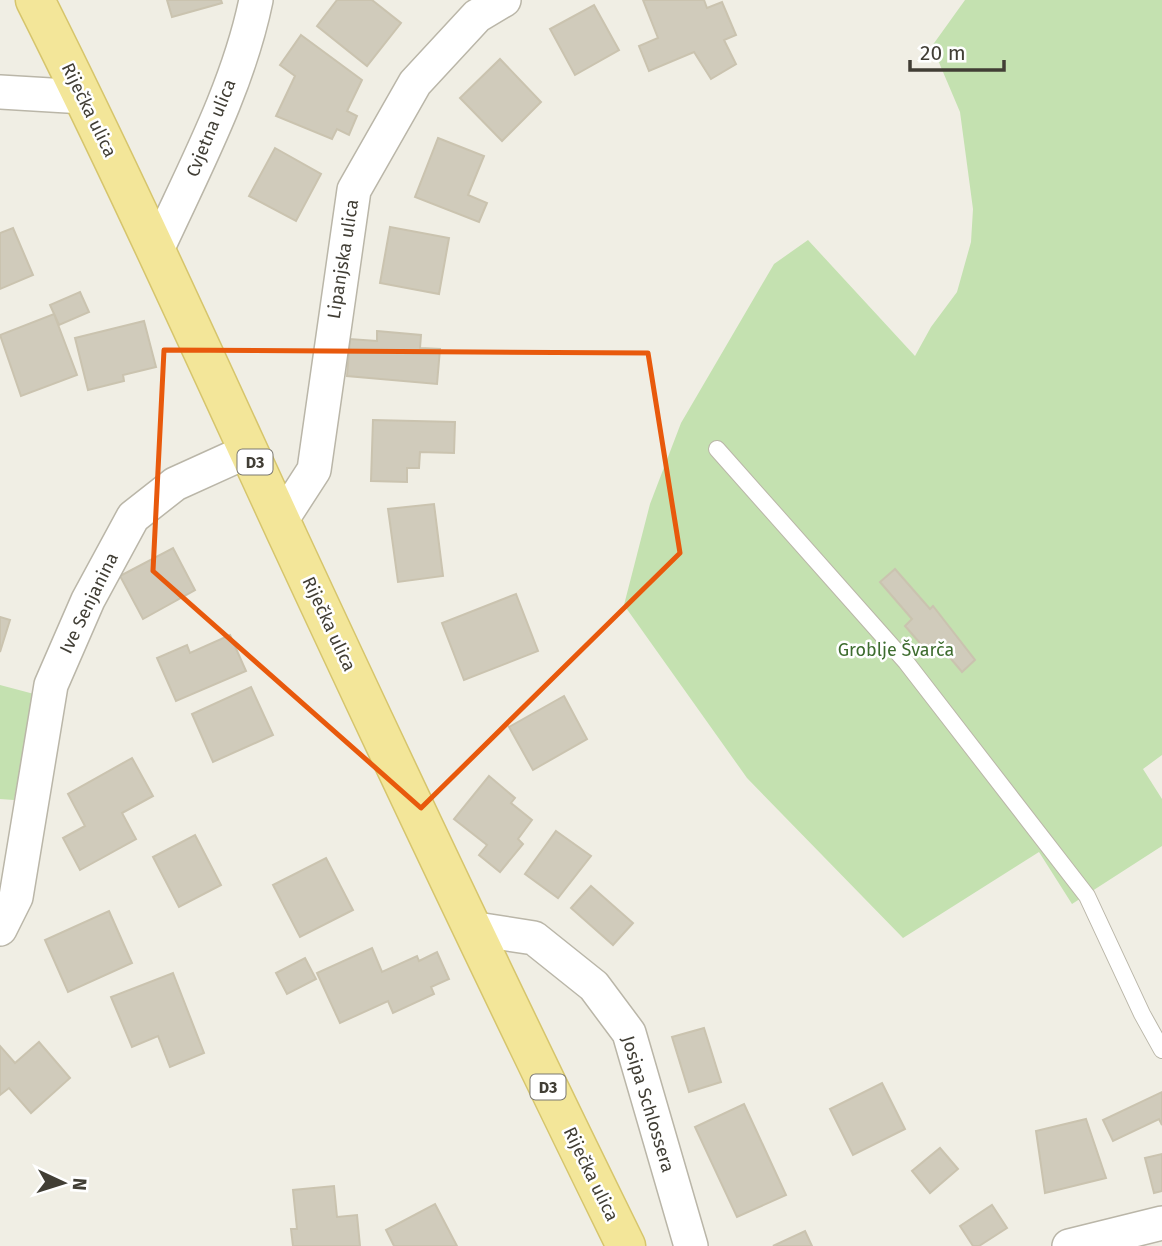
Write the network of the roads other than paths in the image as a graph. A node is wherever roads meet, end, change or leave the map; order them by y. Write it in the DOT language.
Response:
graph roads {
  1 [pos="35,0"];
  2 [pos="256,0"];
  3 [pos="504,0"];
  4 [pos="0,92"];
  5 [pos="84,97"];
  6 [pos="156,252"];
  7 [pos="717,449"];
  8 [pos="250,450"];
  9 [pos="281,522"];
  10 [pos="13,824"];
  11 [pos="470,928"];
  12 [pos="0,929"];
  13 [pos="1162,1050"];
  14 [pos="1162,1223"];
  15 [pos="626,1246"];
  16 [pos="691,1246"];
  17 [pos="1069,1246"];
  1 -- 5 [label="main road, Riječka ulica / D3"];
  2 -- 6 [label="street, Cvjetna ulica"];
  3 -- 9 [label="street, Lipanjska ulica"];
  4 -- 5 [label="street"];
  5 -- 6 [label="main road, Riječka ulica / D3"];
  6 -- 8 [label="main road, Riječka ulica / D3"];
  7 -- 13 [label="lane"];
  8 -- 9 [label="main road, Riječka ulica / D3"];
  8 -- 10 [label="street, Ive Senjanina"];
  9 -- 11 [label="main road, Riječka ulica / D3"];
  10 -- 12 [label="street, Ive Senjanina"];
  11 -- 15 [label="main road, Riječka ulica / D3"];
  11 -- 16 [label="street, Josipa Schlossera"];
  14 -- 17 [label="street"];
}
